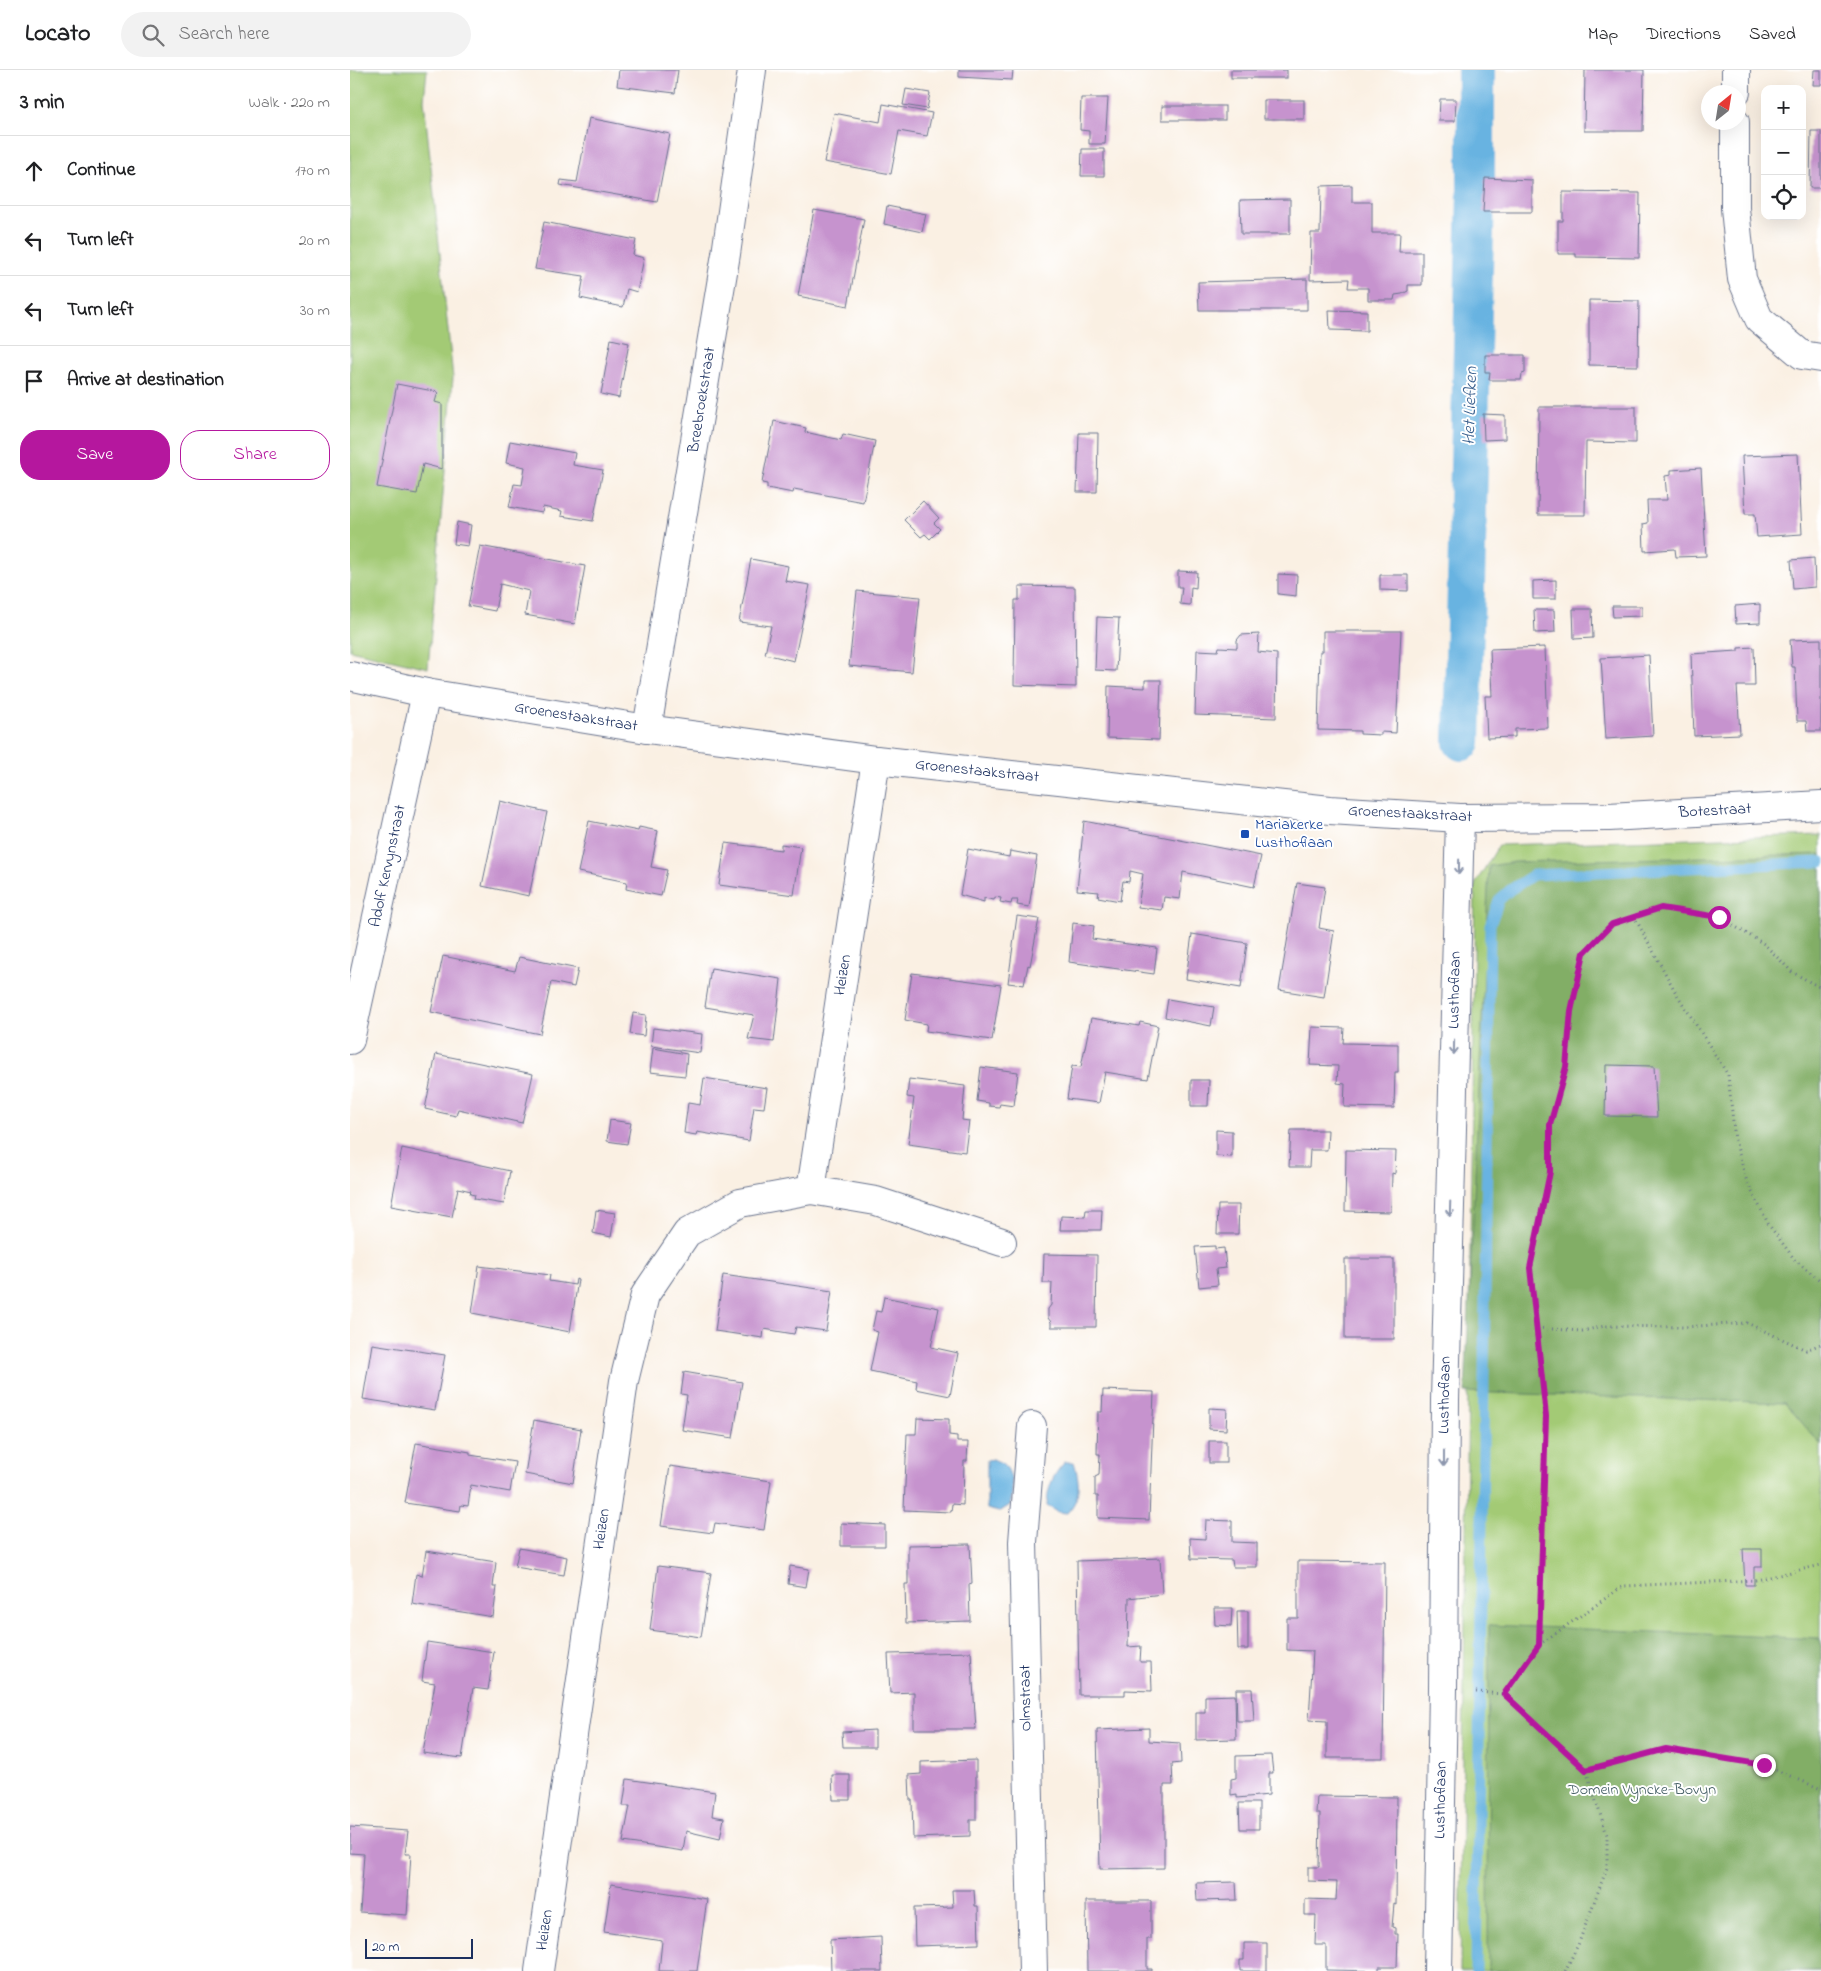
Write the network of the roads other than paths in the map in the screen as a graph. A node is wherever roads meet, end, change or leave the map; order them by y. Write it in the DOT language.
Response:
graph roads {
  1 [pos="752,70"];
  2 [pos="1736,70"];
  3 [pos="1736,85"];
  4 [pos="1735,130"];
  5 [pos="1821,358"];
  6 [pos="350,676"];
  7 [pos="426,692"];
  8 [pos="647,729"];
  9 [pos="876,760"];
  10 [pos="1821,805"];
  11 [pos="1609,817"];
  12 [pos="1460,818"];
  13 [pos="350,1040"];
  14 [pos="811,1190"];
  15 [pos="1002,1242"];
  16 [pos="1032,1426"];
  17 [pos="539,1971"];
  18 [pos="1033,1971"];
  19 [pos="1438,1971"];
  1 -- 8 [label="street, Breebroekstraat"];
  2 -- 3 [label="street"];
  4 -- 5 [label="street"];
  6 -- 7 [label="street, Groenestaakstraat"];
  7 -- 8 [label="street, Groenestaakstraat"];
  7 -- 13 [label="street, Adolf Kervynstraat"];
  8 -- 9 [label="street, Groenestaakstraat"];
  9 -- 12 [label="street, Groenestaakstraat"];
  9 -- 14 [label="street, Heizen"];
  10 -- 11 [label="street, Botestraat"];
  11 -- 12 [label="street, Groenestaakstraat"];
  12 -- 19 [label="street, Lusthoflaan, one-way"];
  14 -- 15 [label="street, Heizen"];
  14 -- 17 [label="street, Heizen"];
  16 -- 18 [label="street, Olmstraat"];
}
